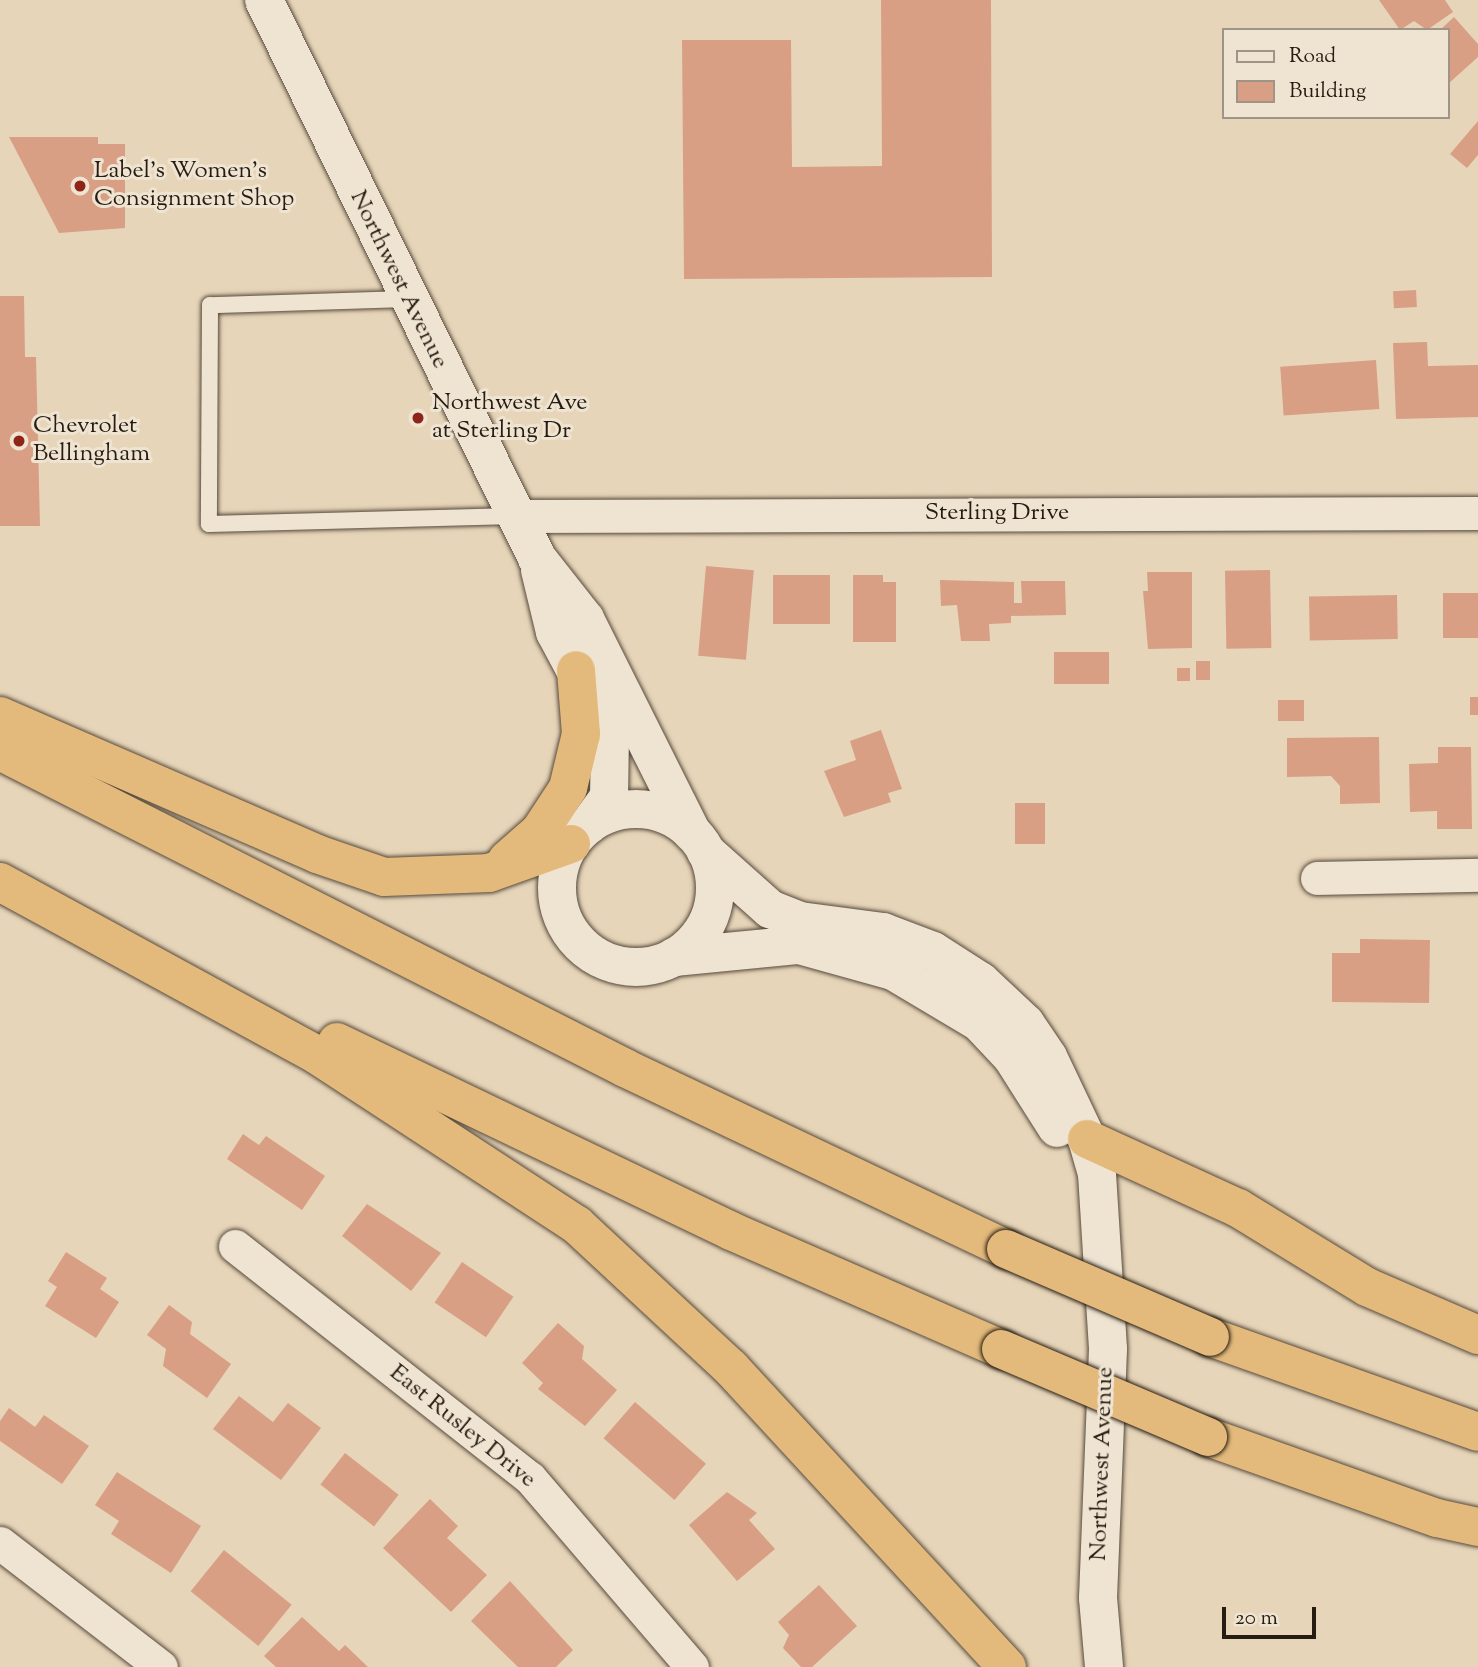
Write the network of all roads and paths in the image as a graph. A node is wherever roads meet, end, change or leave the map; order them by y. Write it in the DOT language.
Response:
graph roads {
  1 [pos="264,0"];
  2 [pos="406,299"];
  3 [pos="1478,513"];
  4 [pos="515,516"];
  5 [pos="537,558"];
  6 [pos="576,670"];
  7 [pos="0,716"];
  8 [pos="0,751"];
  9 [pos="580,834"];
  10 [pos="699,843"];
  11 [pos="489,873"];
  12 [pos="1478,875"];
  13 [pos="1317,878"];
  14 [pos="0,881"];
  15 [pos="674,957"];
  16 [pos="1087,1139"];
  17 [pos="234,1246"];
  18 [pos="1104,1261"];
  19 [pos="1478,1335"];
  20 [pos="1478,1432"];
  21 [pos="1478,1527"];
  22 [pos="0,1544"];
  23 [pos="161,1667"];
  24 [pos="692,1667"];
  25 [pos="1007,1667"];
  26 [pos="1104,1667"];
  1 -- 2 [label="main road, Northwest Avenue"];
  2 -- 4 [label="main road, Northwest Avenue"];
  2 -- 4 [label="lane"];
  3 -- 4 [label="street, Sterling Drive"];
  4 -- 5 [label="main road, Northwest Avenue"];
  5 -- 6 [label="main road, Northwest Avenue"];
  5 -- 10 [label="main road, Northwest Avenue"];
  6 -- 9 [label="main road, Northwest Avenue"];
  6 -- 11 [label="highway"];
  7 -- 11 [label="highway"];
  8 -- 20 [label="highway, bridge"];
  9 -- 10 [label="main road"];
  9 -- 11 [label="highway"];
  9 -- 15 [label="main road"];
  10 -- 15 [label="main road"];
  10 -- 16 [label="main road, Northwest Avenue"];
  12 -- 13 [label="street"];
  14 -- 21 [label="highway, bridge"];
  14 -- 25 [label="highway"];
  15 -- 18 [label="main road, Northwest Avenue"];
  16 -- 18 [label="main road, Northwest Avenue"];
  16 -- 19 [label="highway"];
  17 -- 24 [label="street, East Rusley Drive"];
  18 -- 26 [label="main road, Northwest Avenue"];
  22 -- 23 [label="street"];
}
